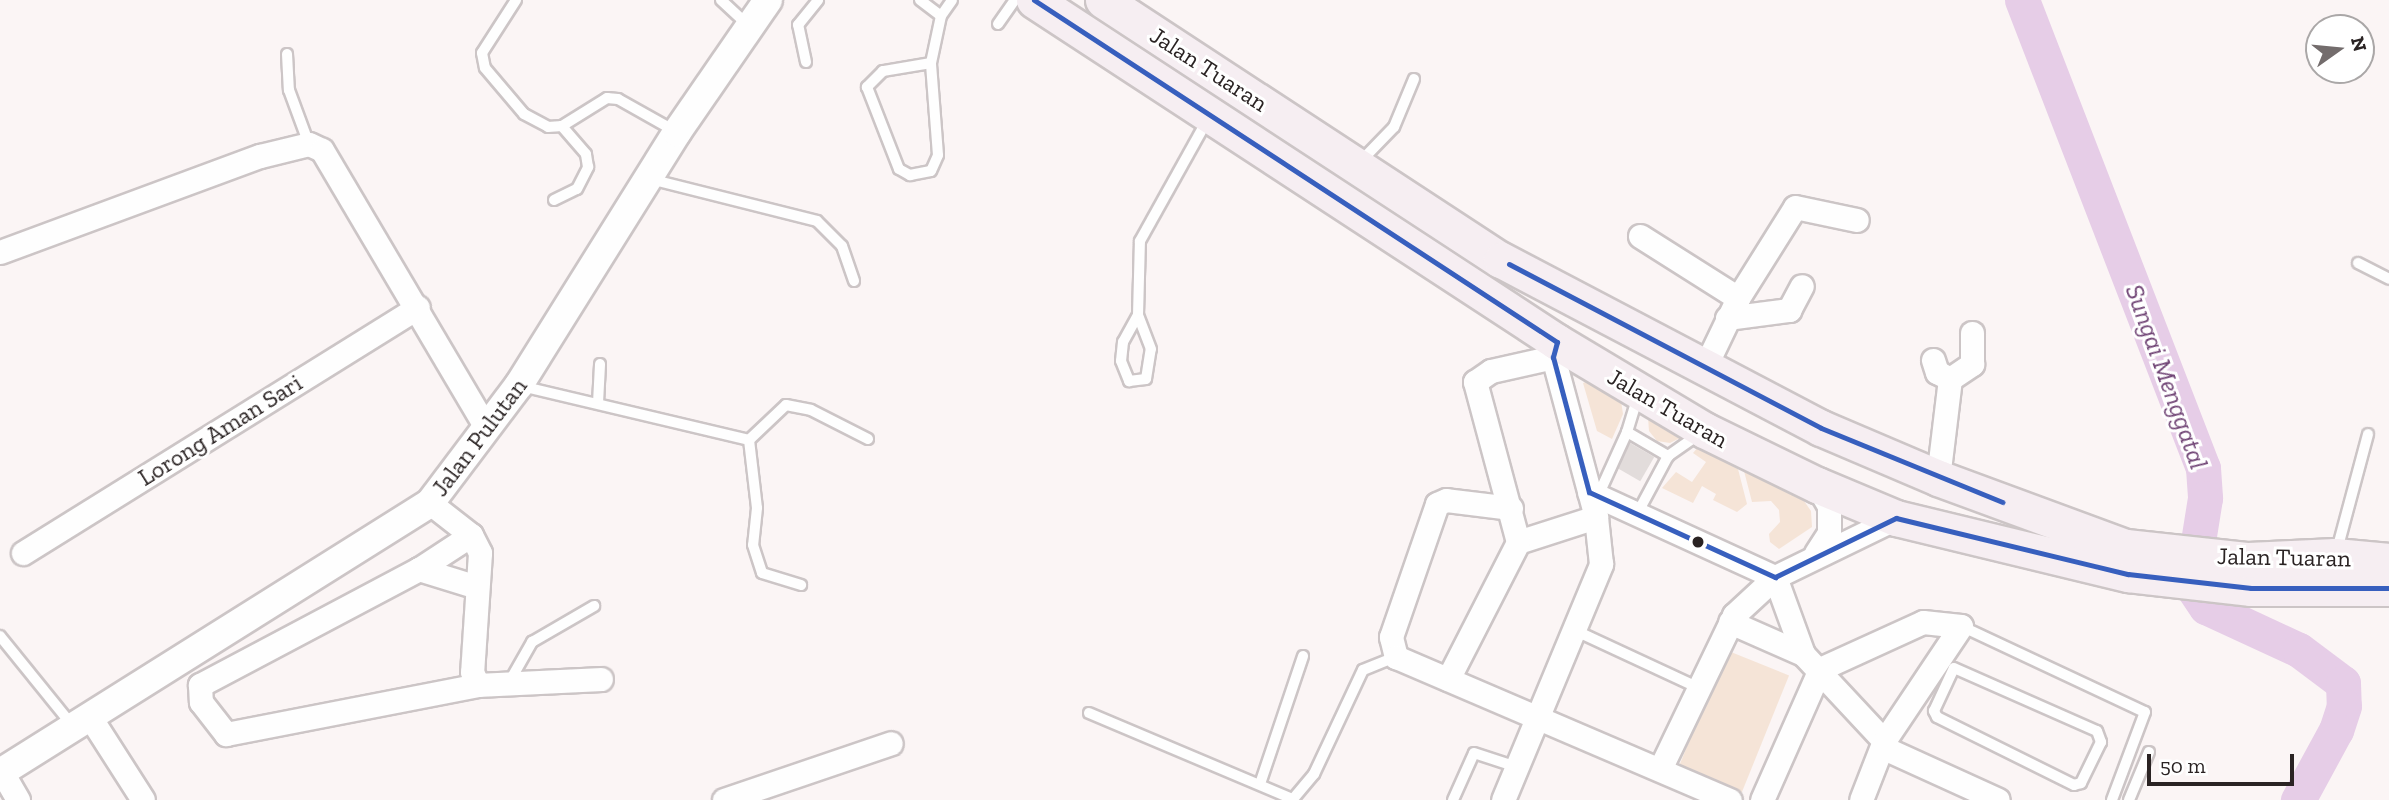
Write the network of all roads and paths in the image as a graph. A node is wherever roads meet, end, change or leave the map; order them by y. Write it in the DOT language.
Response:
graph roads {
  1 [pos="516,0"];
  2 [pos="721,0"];
  3 [pos="818,0"];
  4 [pos="920,0"];
  5 [pos="952,0"];
  6 [pos="1015,0"];
  7 [pos="1034,0"];
  8 [pos="1106,1"];
  9 [pos="758,10"];
  10 [pos="941,16"];
  11 [pos="998,24"];
  12 [pos="287,54"];
  13 [pos="806,62"];
  14 [pos="931,63"];
  15 [pos="1414,79"];
  16 [pos="1210,116"];
  17 [pos="562,126"];
  18 [pos="677,132"];
  19 [pos="309,144"];
  20 [pos="1357,166"];
  21 [pos="650,179"];
  22 [pos="554,200"];
  23 [pos="1857,220"];
  24 [pos="1640,236"];
  25 [pos="0,252"];
  26 [pos="1418,253"];
  27 [pos="1501,260"];
  28 [pos="2358,263"];
  29 [pos="2389,279"];
  30 [pos="854,281"];
  31 [pos="1802,286"];
  32 [pos="418,307"];
  33 [pos="1732,308"];
  34 [pos="1138,315"];
  35 [pos="1972,334"];
  36 [pos="1555,350"];
  37 [pos="1933,360"];
  38 [pos="600,364"];
  39 [pos="1704,369"];
  40 [pos="1950,379"];
  41 [pos="519,385"];
  42 [pos="1639,393"];
  43 [pos="598,403"];
  44 [pos="486,427"];
  45 [pos="1704,430"];
  46 [pos="1627,432"];
  47 [pos="2368,434"];
  48 [pos="868,439"];
  49 [pos="749,440"];
  50 [pos="1668,456"];
  51 [pos="1938,478"];
  52 [pos="1817,485"];
  53 [pos="1594,502"];
  54 [pos="430,503"];
  55 [pos="1511,508"];
  56 [pos="1637,514"];
  57 [pos="1896,518"];
  58 [pos="471,535"];
  59 [pos="1518,542"];
  60 [pos="23,553"];
  61 [pos="1816,553"];
  62 [pos="2335,556"];
  63 [pos="2127,561"];
  64 [pos="2389,561"];
  65 [pos="419,569"];
  66 [pos="2249,574"];
  67 [pos="1775,576"];
  68 [pos="801,585"];
  69 [pos="477,587"];
  70 [pos="2389,588"];
  71 [pos="594,606"];
  72 [pos="1730,622"];
  73 [pos="1961,626"];
  74 [pos="1574,630"];
  75 [pos="0,636"];
  76 [pos="1303,656"];
  77 [pos="1396,657"];
  78 [pos="1812,661"];
  79 [pos="511,679"];
  80 [pos="601,679"];
  81 [pos="1448,679"];
  82 [pos="478,685"];
  83 [pos="1935,685"];
  84 [pos="1697,687"];
  85 [pos="1089,713"];
  86 [pos="1538,716"];
  87 [pos="82,722"];
  88 [pos="891,743"];
  89 [pos="1884,745"];
  90 [pos="2149,752"];
  91 [pos="1517,767"];
  92 [pos="1660,769"];
  93 [pos="1,772"];
  94 [pos="1260,784"];
  95 [pos="1706,795"];
  96 [pos="18,800"];
  97 [pos="143,800"];
  98 [pos="724,800"];
  99 [pos="1293,800"];
  100 [pos="1453,800"];
  101 [pos="1503,800"];
  102 [pos="1730,800"];
  103 [pos="1762,800"];
  104 [pos="1861,800"];
  105 [pos="1998,800"];
  106 [pos="2112,800"];
  107 [pos="2129,800"];
  1 -- 17 [label="lane"];
  2 -- 9 [label="lane"];
  3 -- 13 [label="lane"];
  4 -- 10 [label="lane"];
  5 -- 10 [label="lane"];
  6 -- 11 [label="lane"];
  7 -- 16 [label="main road, Jalan Tuaran"];
  8 -- 20 [label="main road, Jalan Tuaran"];
  8 -- 26 [label="main road"];
  9 -- 18 [label="street, Jalan Pulutan"];
  10 -- 14 [label="lane"];
  12 -- 19 [label="lane"];
  14 -- 14 [label="lane"];
  15 -- 20 [label="lane"];
  16 -- 26 [label="main road, Jalan Tuaran"];
  16 -- 34 [label="lane"];
  17 -- 18 [label="lane"];
  17 -- 22 [label="lane"];
  18 -- 21 [label="street, Jalan Pulutan"];
  19 -- 25 [label="street"];
  19 -- 32 [label="street"];
  20 -- 27 [label="main road, Jalan Tuaran"];
  21 -- 30 [label="lane"];
  21 -- 41 [label="street, Jalan Pulutan"];
  23 -- 33 [label="street"];
  24 -- 33 [label="street"];
  26 -- 36 [label="main road, Jalan Tuaran"];
  27 -- 39 [label="main road, Jalan Tuaran"];
  27 -- 52 [label="main road"];
  28 -- 29 [label="lane"];
  31 -- 33 [label="street"];
  32 -- 44 [label="street"];
  32 -- 60 [label="street, Lorong Aman Sari"];
  33 -- 39 [label="street"];
  34 -- 34 [label="lane"];
  35 -- 40 [label="street"];
  36 -- 42 [label="main road, Jalan Tuaran"];
  36 -- 53 [label="street"];
  36 -- 55 [label="street"];
  37 -- 40 [label="street"];
  38 -- 43 [label="lane"];
  39 -- 51 [label="main road, Jalan Tuaran"];
  40 -- 51 [label="street"];
  41 -- 43 [label="lane"];
  41 -- 44 [label="street, Jalan Pulutan"];
  42 -- 45 [label="main road, Jalan Tuaran"];
  42 -- 46 [label="lane"];
  43 -- 49 [label="lane"];
  44 -- 54 [label="street, Jalan Pulutan"];
  45 -- 50 [label="lane"];
  45 -- 52 [label="main road, Jalan Tuaran"];
  46 -- 50 [label="lane"];
  46 -- 53 [label="lane"];
  47 -- 62 [label="lane"];
  48 -- 49 [label="lane"];
  49 -- 68 [label="lane"];
  50 -- 56 [label="lane"];
  51 -- 63 [label="main road, Jalan Tuaran"];
  52 -- 57 [label="main road, Jalan Tuaran"];
  52 -- 61 [label="street"];
  53 -- 56 [label="street"];
  53 -- 59 [label="street"];
  53 -- 74 [label="street"];
  54 -- 58 [label="street"];
  54 -- 87 [label="street, Jalan Pulutan"];
  55 -- 59 [label="street"];
  55 -- 77 [label="street"];
  56 -- 67 [label="street"];
  57 -- 61 [label="street"];
  57 -- 63 [label="main road, Jalan Tuaran"];
  58 -- 65 [label="street"];
  58 -- 69 [label="street"];
  59 -- 81 [label="street"];
  61 -- 67 [label="street"];
  62 -- 64 [label="main road, Jalan Tuaran"];
  62 -- 66 [label="main road, Jalan Tuaran"];
  63 -- 66 [label="main road, Jalan Tuaran"];
  65 -- 69 [label="street"];
  65 -- 82 [label="street"];
  66 -- 70 [label="main road, Jalan Tuaran"];
  67 -- 72 [label="street"];
  67 -- 78 [label="street"];
  69 -- 82 [label="street"];
  71 -- 79 [label="lane"];
  72 -- 78 [label="street"];
  72 -- 84 [label="street"];
  73 -- 78 [label="street"];
  73 -- 83 [label="street"];
  73 -- 106 [label="lane"];
  74 -- 84 [label="lane"];
  74 -- 86 [label="street"];
  75 -- 87 [label="lane"];
  76 -- 94 [label="lane"];
  77 -- 81 [label="street"];
  77 -- 99 [label="lane"];
  78 -- 89 [label="street"];
  78 -- 103 [label="street"];
  79 -- 80 [label="street"];
  79 -- 82 [label="street"];
  81 -- 86 [label="street"];
  83 -- 83 [label="lane"];
  83 -- 89 [label="street"];
  84 -- 92 [label="street"];
  85 -- 94 [label="lane"];
  86 -- 91 [label="street"];
  86 -- 92 [label="street"];
  87 -- 93 [label="street, Jalan Pulutan"];
  87 -- 97 [label="street"];
  88 -- 98 [label="street"];
  89 -- 104 [label="street"];
  89 -- 105 [label="street"];
  90 -- 107 [label="lane"];
  91 -- 100 [label="lane"];
  91 -- 101 [label="street"];
  92 -- 95 [label="street"];
  93 -- 96 [label="street"];
  94 -- 99 [label="lane"];
  95 -- 102 [label="street"];
}
